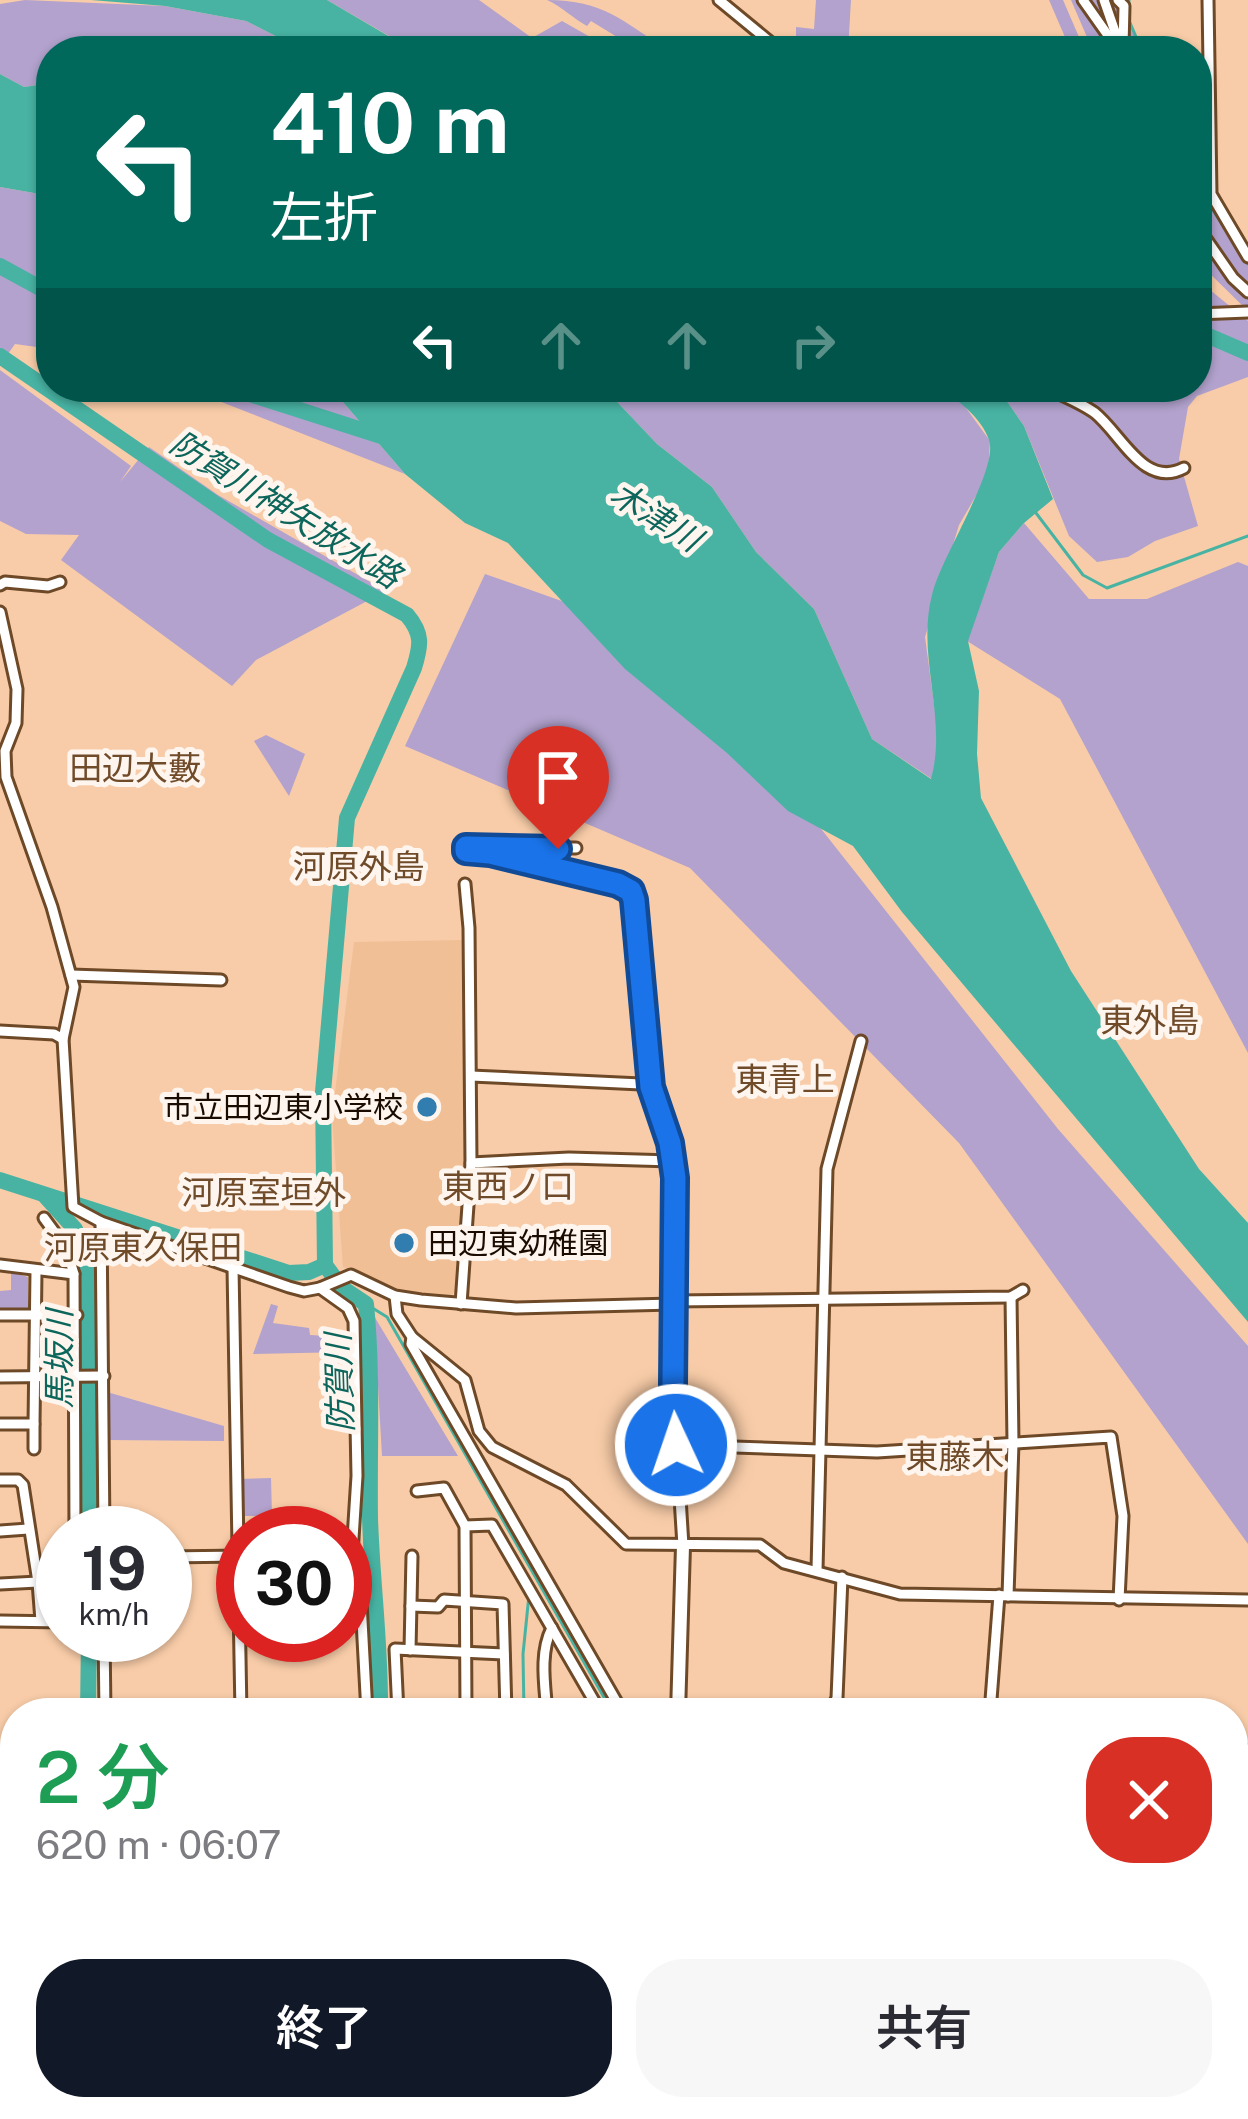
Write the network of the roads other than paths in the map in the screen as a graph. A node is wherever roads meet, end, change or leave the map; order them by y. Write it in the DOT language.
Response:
graph roads {
  1 [pos="718,0"];
  2 [pos="1083,0"];
  3 [pos="1104,0"];
  4 [pos="1118,0"];
  5 [pos="1208,0"];
  6 [pos="762,36"];
  7 [pos="1110,36"];
  8 [pos="1116,36"];
  9 [pos="1122,36"];
  10 [pos="1209,36"];
  11 [pos="1212,196"];
  12 [pos="1212,248"];
  13 [pos="1248,257"];
  14 [pos="1248,292"];
  15 [pos="1248,313"];
  16 [pos="1212,314"];
  17 [pos="1073,402"];
  18 [pos="1184,468"];
  19 [pos="60,582"];
  20 [pos="0,585"];
  21 [pos="0,611"];
  22 [pos="576,848"];
  23 [pos="464,884"];
  24 [pos="71,975"];
  25 [pos="221,980"];
  26 [pos="0,1031"];
  27 [pos="63,1039"];
  28 [pos="861,1041"];
  29 [pos="471,1076"];
  30 [pos="651,1087"];
  31 [pos="673,1161"];
  32 [pos="471,1163"];
  33 [pos="44,1218"];
  34 [pos="100,1222"];
  35 [pos="0,1265"];
  36 [pos="233,1268"];
  37 [pos="36,1271"];
  38 [pos="74,1274"];
  39 [pos="323,1286"];
  40 [pos="1023,1290"];
  41 [pos="395,1296"];
  42 [pos="1012,1297"];
  43 [pos="823,1298"];
  44 [pos="673,1303"];
  45 [pos="461,1304"];
  46 [pos="0,1315"];
  47 [pos="36,1315"];
  48 [pos="76,1315"];
  49 [pos="412,1337"];
  50 [pos="35,1376"];
  51 [pos="100,1376"];
  52 [pos="0,1377"];
  53 [pos="80,1377"];
  54 [pos="0,1424"];
  55 [pos="34,1424"];
  56 [pos="1013,1443"];
  57 [pos="676,1445"];
  58 [pos="820,1448"];
  59 [pos="34,1449"];
  60 [pos="0,1480"];
  61 [pos="417,1491"];
  62 [pos="76,1506"];
  63 [pos="103,1506"];
  64 [pos="239,1506"];
  65 [pos="354,1506"];
  66 [pos="514,1523"];
  67 [pos="492,1525"];
  68 [pos="465,1526"];
  69 [pos="28,1529"];
  70 [pos="0,1531"];
  71 [pos="683,1546"];
  72 [pos="412,1556"];
  73 [pos="817,1570"];
  74 [pos="36,1571"];
  75 [pos="842,1577"];
  76 [pos="36,1582"];
  77 [pos="0,1584"];
  78 [pos="1004,1596"];
  79 [pos="1119,1600"];
  80 [pos="1248,1600"];
  81 [pos="468,1602"];
  82 [pos="411,1606"];
  83 [pos="0,1621"];
  84 [pos="36,1621"];
  85 [pos="553,1628"];
  86 [pos="410,1650"];
  87 [pos="467,1652"];
  88 [pos="504,1654"];
  89 [pos="104,1662"];
  90 [pos="241,1662"];
  91 [pos="365,1662"];
  92 [pos="105,1698"];
  93 [pos="241,1698"];
  94 [pos="366,1698"];
  95 [pos="397,1698"];
  96 [pos="466,1698"];
  97 [pos="505,1698"];
  98 [pos="546,1698"];
  99 [pos="593,1698"];
  100 [pos="614,1698"];
  101 [pos="678,1698"];
  102 [pos="837,1698"];
  103 [pos="992,1698"];
  1 -- 6 [label="street"];
  2 -- 7 [label="street"];
  3 -- 8 [label="street"];
  4 -- 9 [label="street"];
  5 -- 10 [label="street"];
  11 -- 13 [label="street"];
  12 -- 14 [label="street"];
  15 -- 16 [label="street"];
  17 -- 18 [label="street"];
  19 -- 20 [label="street"];
  21 -- 24 [label="street"];
  22 -- 30 [label="street"];
  23 -- 29 [label="street"];
  24 -- 25 [label="street"];
  24 -- 27 [label="street"];
  26 -- 27 [label="street"];
  27 -- 34 [label="street"];
  28 -- 43 [label="street"];
  29 -- 30 [label="street"];
  29 -- 32 [label="street"];
  30 -- 31 [label="street"];
  31 -- 32 [label="street"];
  31 -- 44 [label="street"];
  32 -- 45 [label="street"];
  33 -- 38 [label="street"];
  34 -- 36 [label="street"];
  34 -- 51 [label="street"];
  35 -- 37 [label="street"];
  36 -- 39 [label="street"];
  36 -- 64 [label="street"];
  37 -- 38 [label="street"];
  37 -- 47 [label="street"];
  38 -- 48 [label="street"];
  39 -- 41 [label="street"];
  39 -- 65 [label="street"];
  40 -- 42 [label="street"];
  41 -- 45 [label="street"];
  41 -- 49 [label="street"];
  42 -- 43 [label="street"];
  42 -- 56 [label="street"];
  43 -- 44 [label="street"];
  43 -- 58 [label="street"];
  44 -- 45 [label="street"];
  44 -- 57 [label="street"];
  46 -- 47 [label="street"];
  47 -- 48 [label="street"];
  47 -- 50 [label="street"];
  48 -- 53 [label="street"];
  49 -- 66 [label="street"];
  49 -- 71 [label="street"];
  50 -- 52 [label="street"];
  50 -- 53 [label="street"];
  50 -- 55 [label="street"];
  51 -- 53 [label="street"];
  51 -- 63 [label="street"];
  53 -- 62 [label="street"];
  54 -- 55 [label="street"];
  55 -- 59 [label="street"];
  56 -- 58 [label="street"];
  56 -- 78 [label="street"];
  56 -- 79 [label="street"];
  57 -- 58 [label="street"];
  57 -- 71 [label="street"];
  58 -- 73 [label="street"];
  60 -- 69 [label="street"];
  61 -- 68 [label="street"];
  66 -- 67 [label="street"];
  66 -- 100 [label="street"];
  67 -- 68 [label="street"];
  67 -- 85 [label="street"];
  68 -- 81 [label="street"];
  69 -- 70 [label="street"];
  69 -- 74 [label="street"];
  71 -- 73 [label="street"];
  71 -- 101 [label="street"];
  72 -- 82 [label="street"];
  73 -- 75 [label="street"];
  75 -- 78 [label="street"];
  75 -- 102 [label="street"];
  76 -- 77 [label="street"];
  78 -- 79 [label="street"];
  78 -- 103 [label="street"];
  79 -- 80 [label="street"];
  81 -- 82 [label="street"];
  81 -- 87 [label="street"];
  81 -- 88 [label="street"];
  82 -- 86 [label="street"];
  83 -- 84 [label="street"];
  85 -- 98 [label="street"];
  85 -- 99 [label="street"];
  86 -- 87 [label="street"];
  86 -- 95 [label="street"];
  87 -- 88 [label="street"];
  87 -- 96 [label="street"];
  88 -- 97 [label="street"];
  89 -- 92 [label="street"];
  90 -- 93 [label="street"];
  91 -- 94 [label="street"];
}
